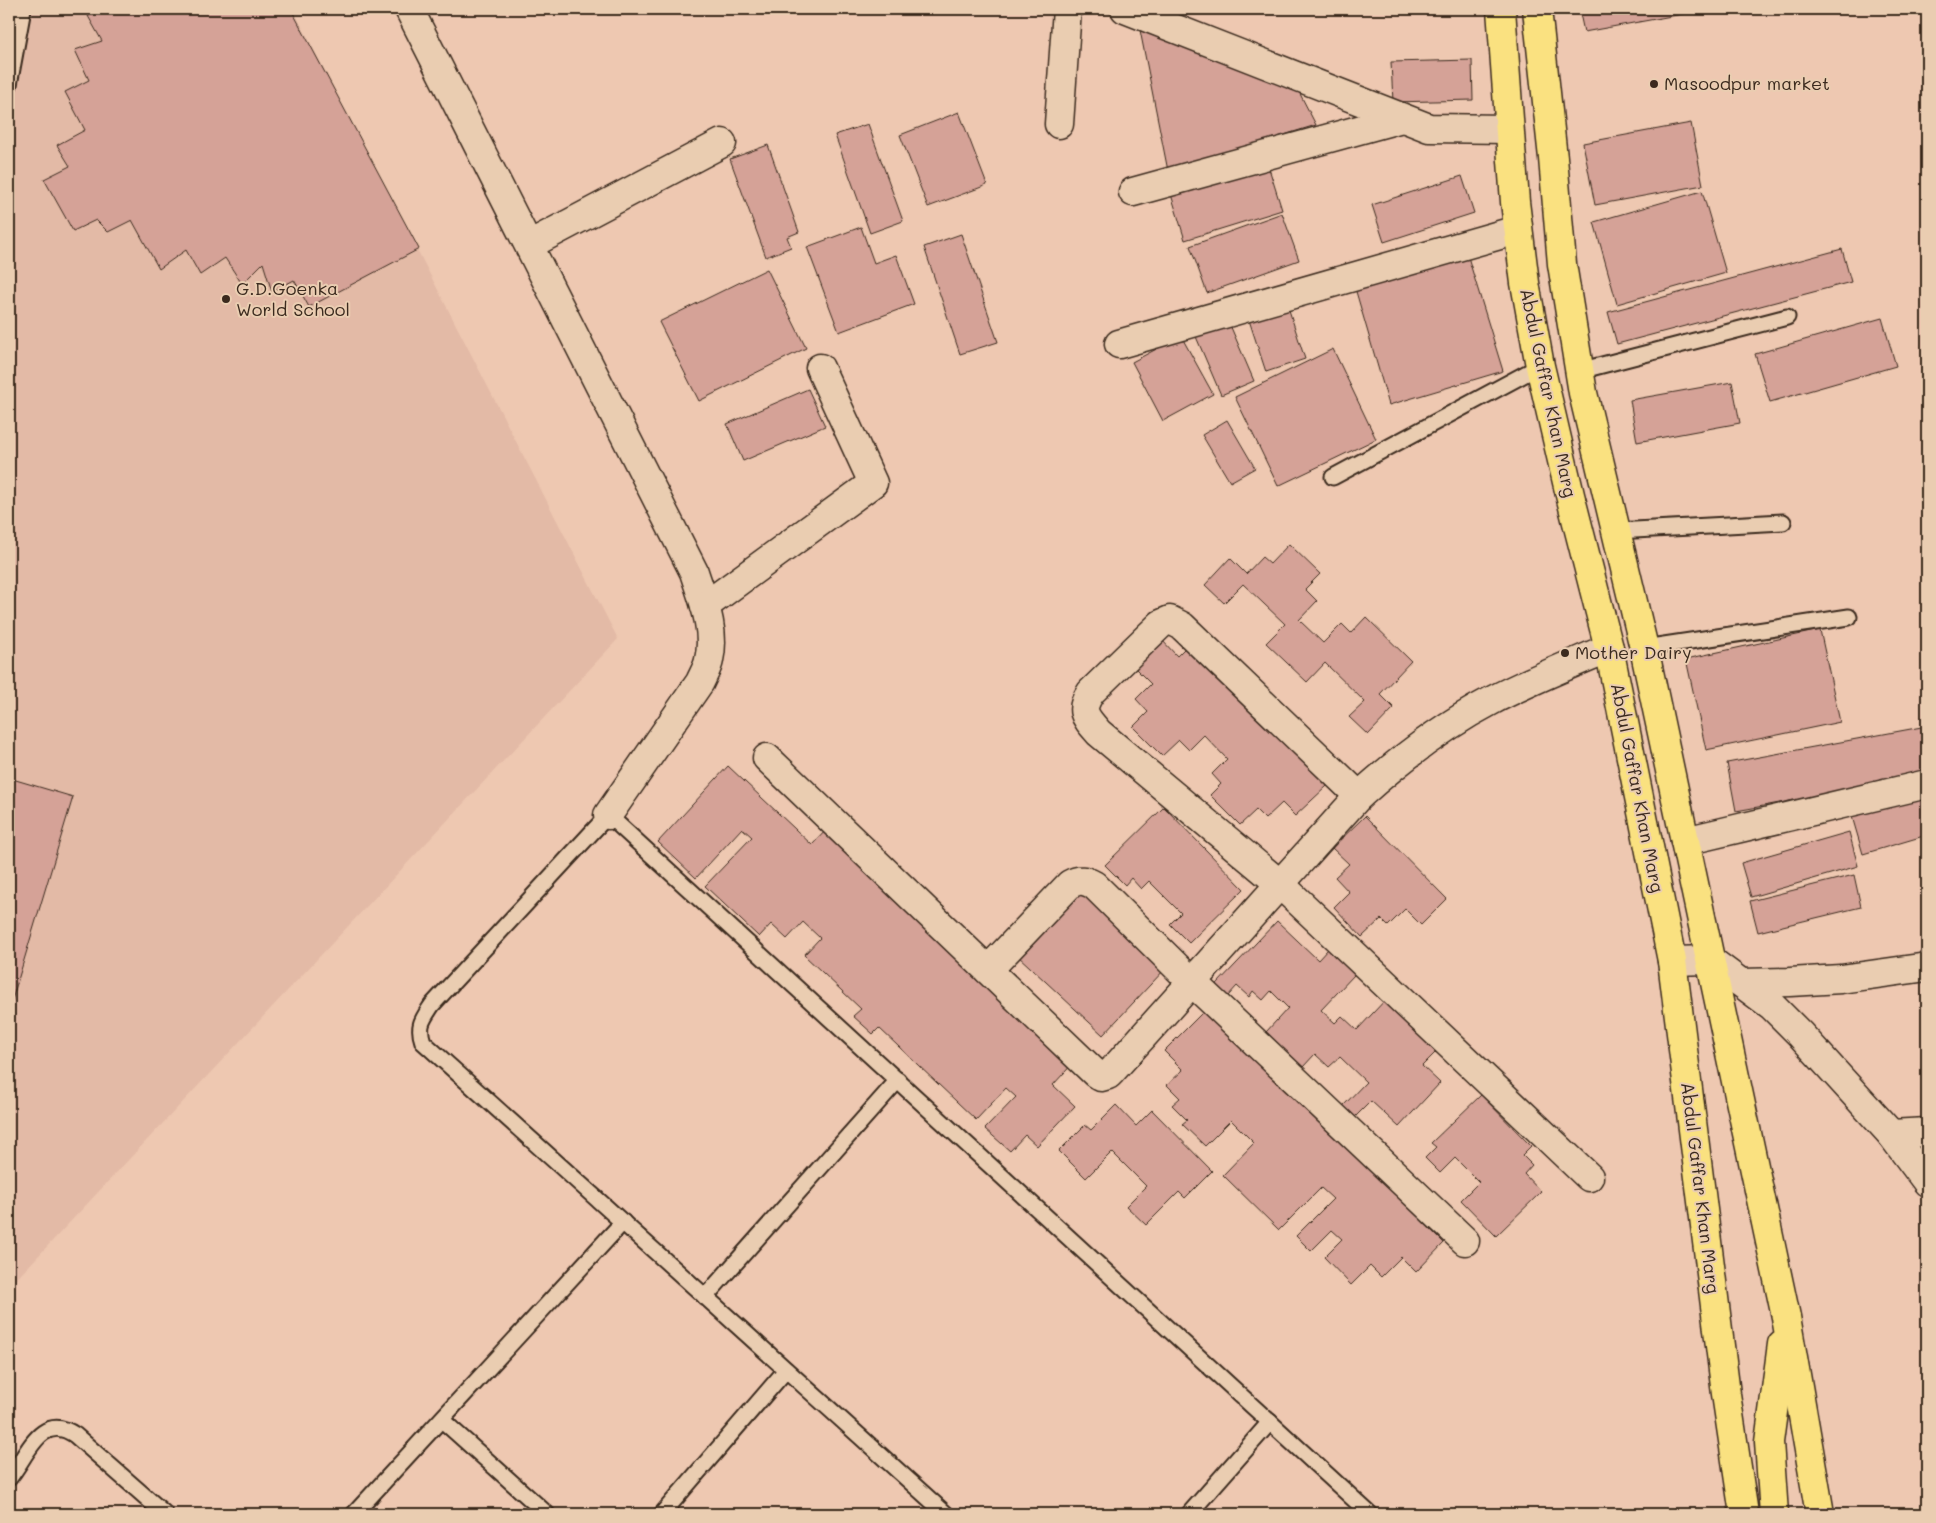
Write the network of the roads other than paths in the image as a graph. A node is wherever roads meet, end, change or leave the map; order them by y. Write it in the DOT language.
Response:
graph roads {
  1 [pos="23,9"];
  2 [pos="409,9"];
  3 [pos="1067,9"];
  4 [pos="1124,9"];
  5 [pos="1501,9"];
  6 [pos="1537,9"];
  7 [pos="9,85"];
  8 [pos="1402,118"];
  9 [pos="1060,124"];
  10 [pos="1508,129"];
  11 [pos="722,143"];
  12 [pos="1133,192"];
  13 [pos="1517,230"];
  14 [pos="529,245"];
  15 [pos="1787,317"];
  16 [pos="1119,344"];
  17 [pos="1540,366"];
  18 [pos="820,368"];
  19 [pos="1579,371"];
  20 [pos="1333,477"];
  21 [pos="1783,522"];
  22 [pos="1616,531"];
  23 [pos="705,606"];
  24 [pos="1849,617"];
  25 [pos="1609,648"];
  26 [pos="1644,648"];
  27 [pos="767,758"];
  28 [pos="1927,784"];
  29 [pos="1359,796"];
  30 [pos="608,815"];
  31 [pos="1685,840"];
  32 [pos="1280,884"];
  33 [pos="1710,960"];
  34 [pos="1672,961"];
  35 [pos="1927,967"];
  36 [pos="988,970"];
  37 [pos="1192,982"];
  38 [pos="1742,982"];
  39 [pos="898,1080"];
  40 [pos="1927,1132"];
  41 [pos="1890,1134"];
  42 [pos="1589,1177"];
  43 [pos="1927,1182"];
  44 [pos="623,1222"];
  45 [pos="1465,1240"];
  46 [pos="705,1297"];
  47 [pos="1786,1316"];
  48 [pos="786,1370"];
  49 [pos="442,1420"];
  50 [pos="1270,1422"];
  51 [pos="12,1469"];
  52 [pos="165,1514"];
  53 [pos="354,1514"];
  54 [pos="547,1514"];
  55 [pos="662,1514"];
  56 [pos="946,1514"];
  57 [pos="1189,1514"];
  58 [pos="1370,1514"];
  59 [pos="1744,1514"];
  60 [pos="1774,1514"];
  61 [pos="1820,1514"];
  1 -- 7 [label="lane"];
  2 -- 14 [label="street"];
  3 -- 9 [label="street"];
  4 -- 8 [label="street"];
  5 -- 10 [label="main road, Abdul Gaffar Khan Marg"];
  6 -- 19 [label="main road, Abdul Gaffar Khan Marg"];
  8 -- 10 [label="street"];
  8 -- 12 [label="street"];
  10 -- 13 [label="main road, Abdul Gaffar Khan Marg"];
  11 -- 14 [label="street"];
  13 -- 16 [label="street"];
  13 -- 17 [label="main road, Abdul Gaffar Khan Marg"];
  14 -- 23 [label="street"];
  15 -- 19 [label="lane"];
  17 -- 20 [label="lane"];
  17 -- 25 [label="main road, Abdul Gaffar Khan Marg"];
  18 -- 23 [label="street"];
  19 -- 22 [label="main road, Abdul Gaffar Khan Marg"];
  21 -- 22 [label="lane"];
  22 -- 26 [label="main road, Abdul Gaffar Khan Marg"];
  23 -- 30 [label="street"];
  24 -- 26 [label="lane"];
  25 -- 29 [label="street"];
  25 -- 34 [label="main road, Abdul Gaffar Khan Marg"];
  26 -- 31 [label="main road, Abdul Gaffar Khan Marg"];
  27 -- 36 [label="street"];
  28 -- 31 [label="street"];
  29 -- 32 [label="street"];
  29 -- 32 [label="street"];
  30 -- 39 [label="lane"];
  30 -- 44 [label="lane"];
  31 -- 33 [label="main road, Abdul Gaffar Khan Marg"];
  32 -- 37 [label="street"];
  32 -- 42 [label="street"];
  33 -- 34 [label="street"];
  33 -- 38 [label="street"];
  33 -- 47 [label="main road, Abdul Gaffar Khan Marg"];
  34 -- 59 [label="main road, Abdul Gaffar Khan Marg"];
  35 -- 38 [label="street"];
  36 -- 37 [label="street"];
  36 -- 37 [label="street"];
  37 -- 45 [label="street"];
  38 -- 41 [label="street"];
  39 -- 46 [label="lane"];
  39 -- 50 [label="lane"];
  40 -- 41 [label="street"];
  41 -- 43 [label="street"];
  44 -- 46 [label="lane"];
  44 -- 49 [label="lane"];
  46 -- 48 [label="lane"];
  47 -- 60 [label="main road"];
  47 -- 61 [label="main road, Abdul Gaffar Khan Marg"];
  48 -- 55 [label="lane"];
  48 -- 56 [label="lane"];
  49 -- 53 [label="lane"];
  49 -- 54 [label="lane"];
  50 -- 57 [label="lane"];
  50 -- 58 [label="lane"];
  51 -- 52 [label="lane"];
}
